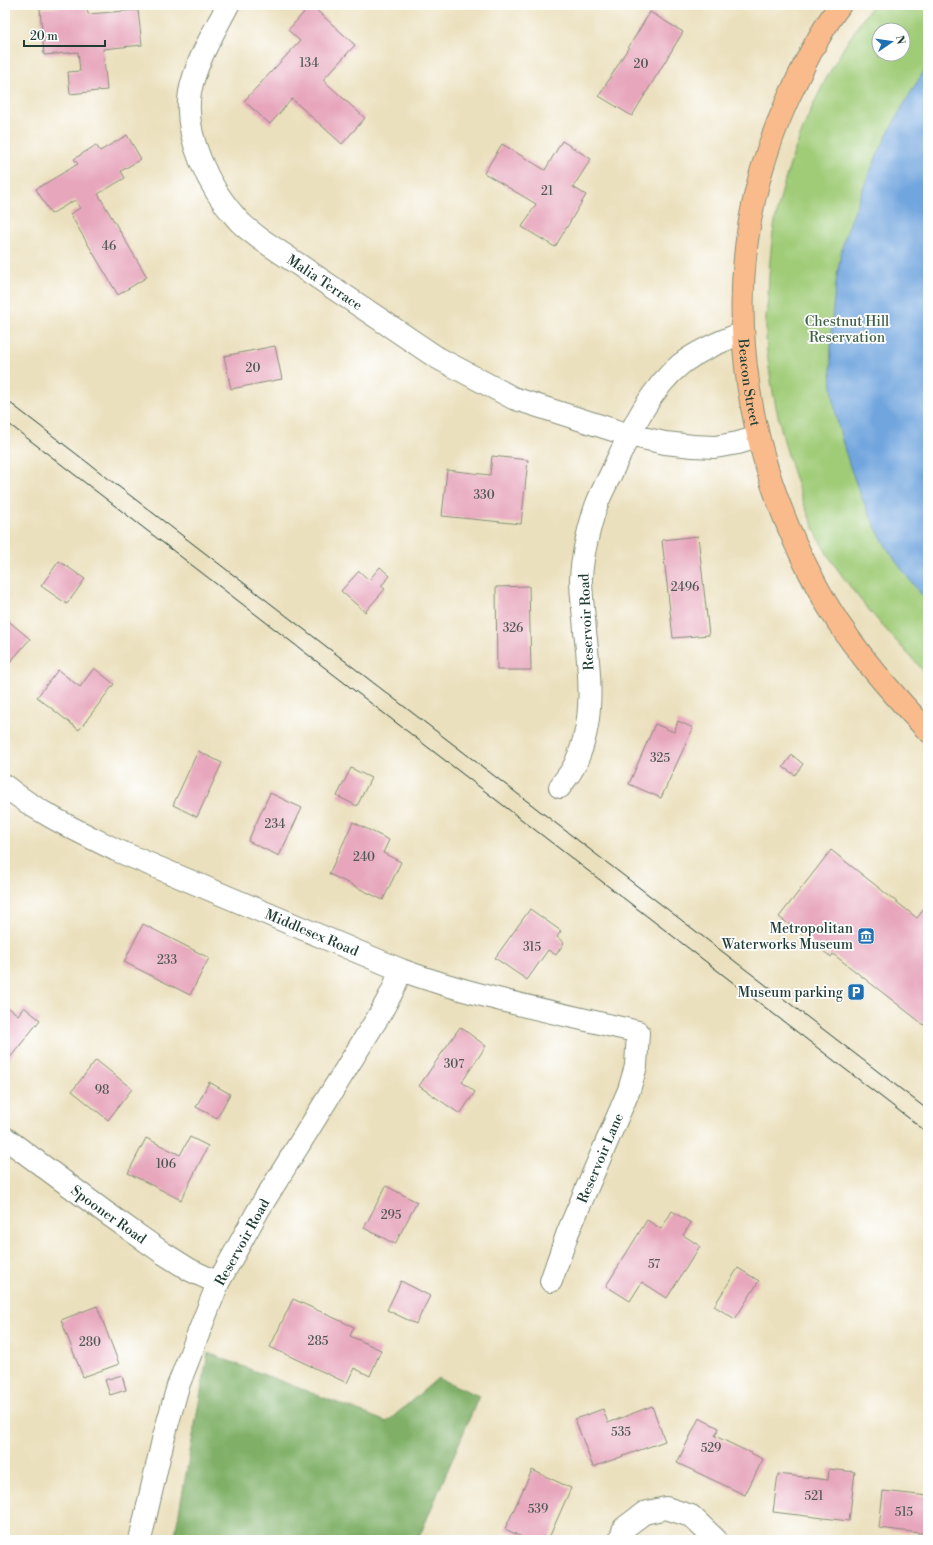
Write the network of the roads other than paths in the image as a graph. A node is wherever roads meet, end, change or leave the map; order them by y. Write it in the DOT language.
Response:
graph roads {
  1 [pos="228,5"];
  2 [pos="840,5"];
  3 [pos="743,333"];
  4 [pos="630,435"];
  5 [pos="758,437"];
  6 [pos="928,731"];
  7 [pos="5,786"];
  8 [pos="560,787"];
  9 [pos="401,970"];
  10 [pos="638,1032"];
  11 [pos="5,1138"];
  12 [pos="551,1281"];
  13 [pos="218,1283"];
  14 [pos="140,1540"];
  15 [pos="620,1540"];
  16 [pos="716,1540"];
  1 -- 4 [label="street, Malia Terrace"];
  2 -- 3 [label="main road, Beacon Street"];
  3 -- 4 [label="street, Reservoir Road"];
  3 -- 5 [label="main road, Beacon Street"];
  4 -- 5 [label="street"];
  4 -- 8 [label="street, Reservoir Road"];
  5 -- 6 [label="main road, Beacon Street"];
  7 -- 9 [label="street, Middlesex Road"];
  9 -- 10 [label="street, Middlesex Road"];
  9 -- 13 [label="street, Reservoir Road"];
  10 -- 12 [label="street, Reservoir Lane"];
  11 -- 13 [label="street, Spooner Road"];
  13 -- 14 [label="street, Reservoir Road"];
  15 -- 16 [label="street"];
}
